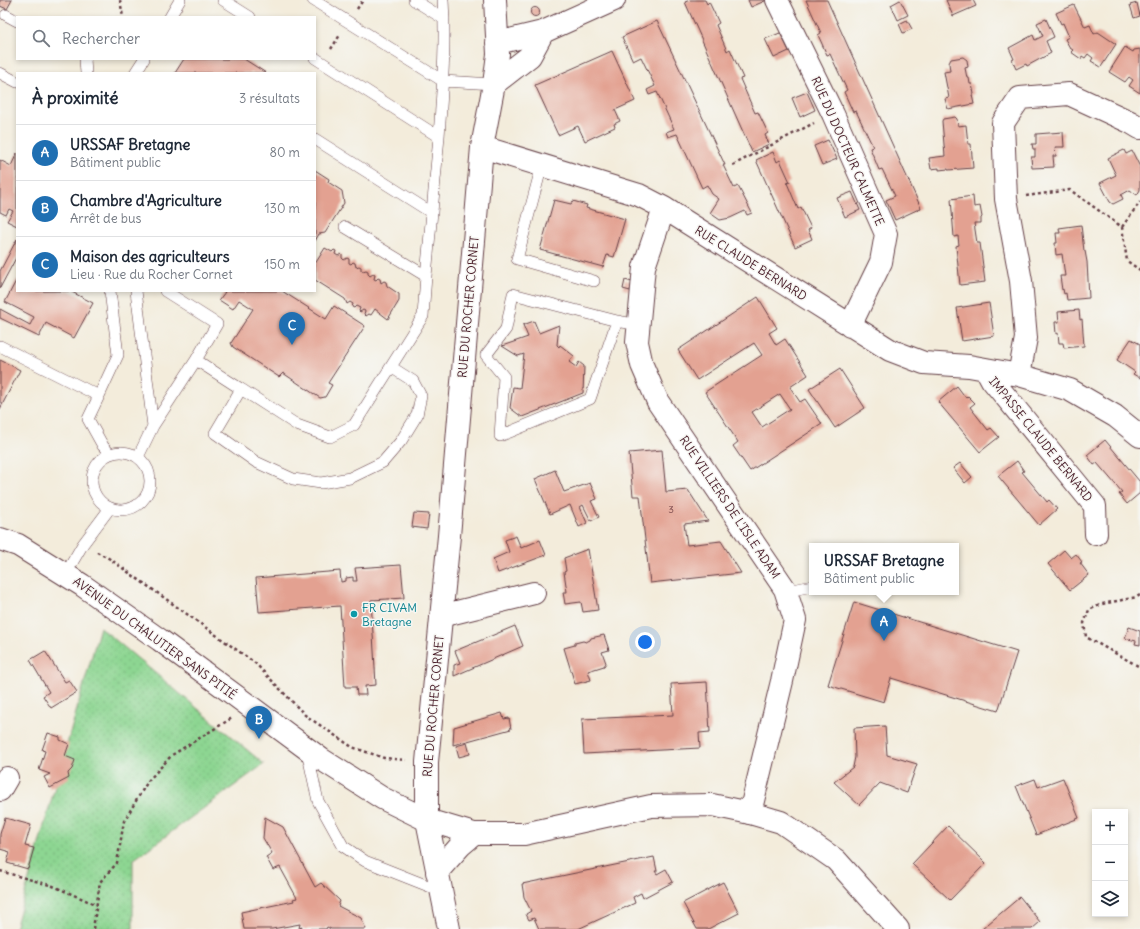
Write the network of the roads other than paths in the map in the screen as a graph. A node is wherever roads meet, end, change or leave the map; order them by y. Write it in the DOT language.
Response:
graph roads {
  1 [pos="180,0"];
  2 [pos="223,0"];
  3 [pos="313,0"];
  4 [pos="414,0"];
  5 [pos="443,0"];
  6 [pos="495,0"];
  7 [pos="614,0"];
  8 [pos="777,0"];
  9 [pos="6,15"];
  10 [pos="171,16"];
  11 [pos="248,16"];
  12 [pos="444,19"];
  13 [pos="16,20"];
  14 [pos="543,32"];
  15 [pos="497,43"];
  16 [pos="85,60"];
  17 [pos="143,60"];
  18 [pos="319,61"];
  19 [pos="86,72"];
  20 [pos="136,72"];
  21 [pos="0,73"];
  22 [pos="16,81"];
  23 [pos="443,81"];
  24 [pos="494,84"];
  25 [pos="1140,128"];
  26 [pos="439,137"];
  27 [pos="316,140"];
  28 [pos="482,146"];
  29 [pos="542,165"];
  30 [pos="664,208"];
  31 [pos="432,213"];
  32 [pos="345,227"];
  33 [pos="426,276"];
  34 [pos="594,281"];
  35 [pos="110,292"];
  36 [pos="136,292"];
  37 [pos="167,292"];
  38 [pos="616,321"];
  39 [pos="639,325"];
  40 [pos="850,326"];
  41 [pos="0,346"];
  42 [pos="196,360"];
  43 [pos="391,367"];
  44 [pos="986,369"];
  45 [pos="1019,375"];
  46 [pos="241,389"];
  47 [pos="99,396"];
  48 [pos="153,426"];
  49 [pos="1140,436"];
  50 [pos="110,454"];
  51 [pos="138,457"];
  52 [pos="110,508"];
  53 [pos="1096,534"];
  54 [pos="0,539"];
  55 [pos="65,574"];
  56 [pos="809,587"];
  57 [pos="785,589"];
  58 [pos="534,593"];
  59 [pos="441,616"];
  60 [pos="307,748"];
  61 [pos="750,813"];
  62 [pos="427,820"];
  63 [pos="474,834"];
  64 [pos="439,882"];
  65 [pos="449,929"];
  66 [pos="898,929"];
  1 -- 10 [label="lane"];
  2 -- 11 [label="lane"];
  3 -- 23 [label="lane"];
  4 -- 12 [label="lane"];
  5 -- 12 [label="lane"];
  6 -- 15 [label="street, RUE DU ROCHER CORNET"];
  7 -- 14 [label="street"];
  8 -- 40 [label="street, RUE DU DOCTEUR CALMETTE"];
  9 -- 13 [label="lane"];
  12 -- 23 [label="lane"];
  14 -- 15 [label="street"];
  14 -- 24 [label="street"];
  15 -- 24 [label="street, RUE DU ROCHER CORNET"];
  16 -- 19 [label="lane"];
  17 -- 20 [label="lane"];
  18 -- 26 [label="lane"];
  21 -- 22 [label="lane"];
  23 -- 24 [label="lane"];
  23 -- 26 [label="lane"];
  24 -- 28 [label="street, RUE DU ROCHER CORNET"];
  25 -- 45 [label="street"];
  26 -- 31 [label="lane"];
  27 -- 31 [label="lane"];
  28 -- 29 [label="street, RUE CLAUDE BERNARD"];
  28 -- 59 [label="street, RUE DU ROCHER CORNET"];
  29 -- 30 [label="street, RUE CLAUDE BERNARD"];
  29 -- 34 [label="lane"];
  30 -- 39 [label="street, RUE VILLIERS DE L'ISLE ADAM"];
  30 -- 40 [label="street, RUE CLAUDE BERNARD"];
  31 -- 33 [label="lane"];
  32 -- 33 [label="lane"];
  33 -- 43 [label="lane"];
  35 -- 47 [label="lane"];
  36 -- 48 [label="lane"];
  37 -- 42 [label="lane"];
  38 -- 38 [label="lane"];
  38 -- 39 [label="lane"];
  39 -- 57 [label="street, RUE VILLIERS DE L'ISLE ADAM"];
  40 -- 44 [label="street, RUE CLAUDE BERNARD"];
  41 -- 47 [label="lane"];
  42 -- 46 [label="lane"];
  42 -- 48 [label="lane"];
  43 -- 46 [label="lane"];
  43 -- 46 [label="lane"];
  44 -- 45 [label="street, RUE CLAUDE BERNARD"];
  44 -- 53 [label="street, IMPASSE CLAUDE BERNARD"];
  45 -- 49 [label="street, RUE CLAUDE BERNARD"];
  47 -- 50 [label="lane"];
  48 -- 51 [label="lane"];
  50 -- 51 [label="lane"];
  50 -- 52 [label="lane"];
  51 -- 52 [label="lane"];
  52 -- 55 [label="lane"];
  54 -- 55 [label="street, AVENUE DU CHALUTIER SANS PITIÉ"];
  55 -- 60 [label="street, AVENUE DU CHALUTIER SANS PITIÉ"];
  56 -- 57 [label="lane"];
  57 -- 61 [label="street, RUE VILLIERS DE L'ISLE ADAM"];
  58 -- 59 [label="street"];
  59 -- 62 [label="street, RUE DU ROCHER CORNET"];
  60 -- 62 [label="street, AVENUE DU CHALUTIER SANS PITIÉ"];
  60 -- 64 [label="lane"];
  61 -- 63 [label="street, AVENUE DU CHALUTIER SANS PITIÉ"];
  61 -- 66 [label="street, AVENUE DU CHALUTIER SANS PITIÉ"];
  62 -- 63 [label="street, AVENUE DU CHALUTIER SANS PITIÉ"];
  62 -- 64 [label="street, RUE DU ROCHER CORNET"];
  63 -- 64 [label="street"];
  64 -- 65 [label="street, RUE DU ROCHER CORNET"];
}
